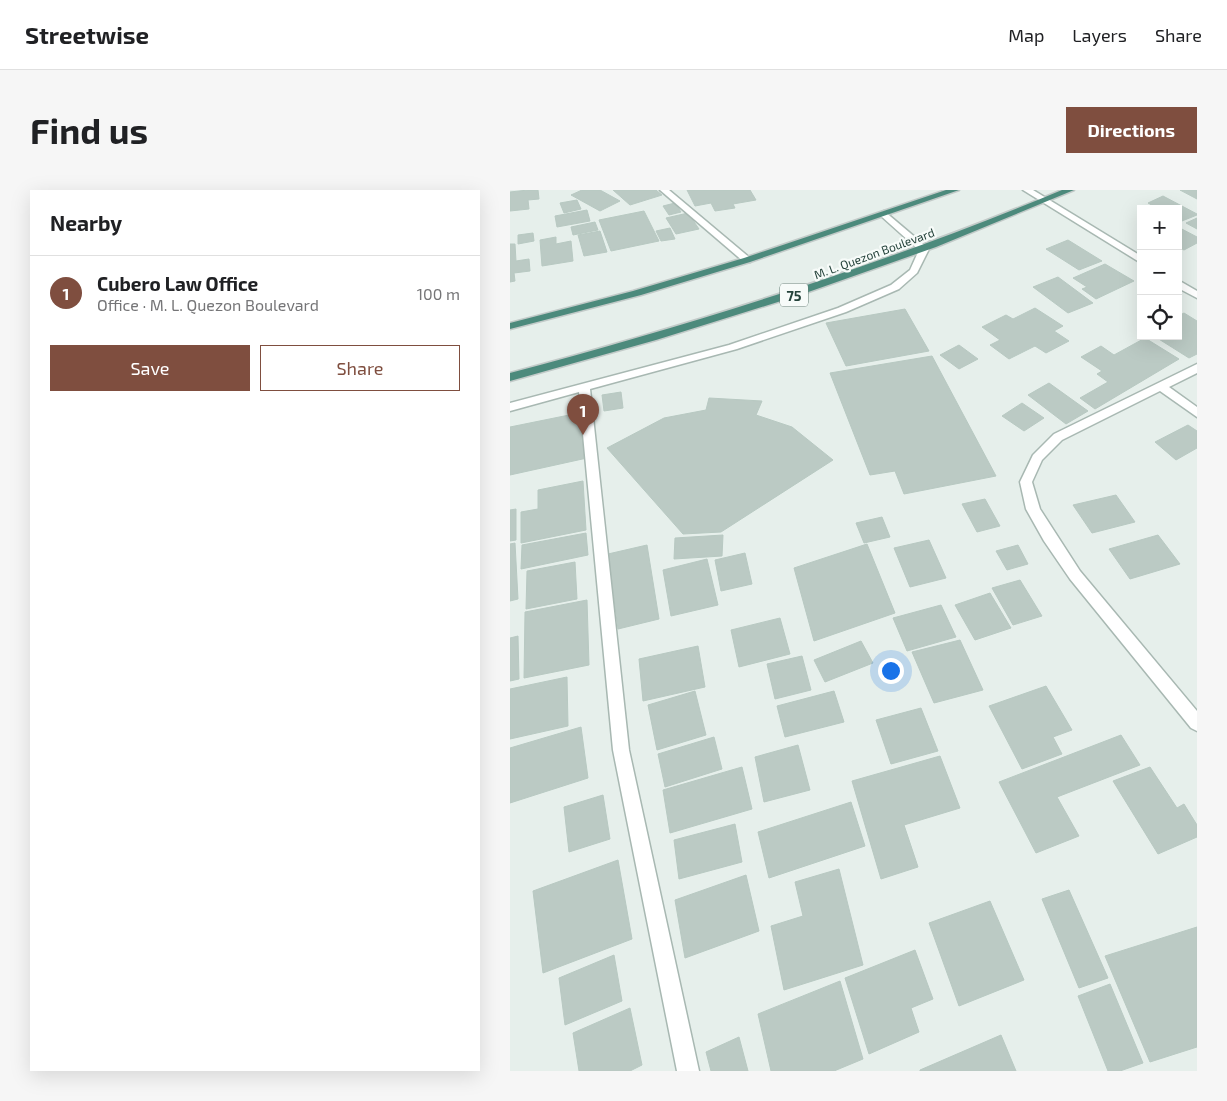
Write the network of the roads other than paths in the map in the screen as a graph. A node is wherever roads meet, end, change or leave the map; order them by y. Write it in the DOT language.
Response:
graph roads {
  1 [pos="664,190"];
  2 [pos="955,190"];
  3 [pos="1027,190"];
  4 [pos="1070,190"];
  5 [pos="1045,201"];
  6 [pos="884,214"];
  7 [pos="924,249"];
  8 [pos="1137,258"];
  9 [pos="747,260"];
  10 [pos="1182,285"];
  11 [pos="1197,294"];
  12 [pos="510,326"];
  13 [pos="1197,368"];
  14 [pos="510,377"];
  15 [pos="1160,386"];
  16 [pos="584,388"];
  17 [pos="510,407"];
  18 [pos="1197,413"];
  19 [pos="1197,723"];
  20 [pos="688,1071"];
  1 -- 9 [label="street"];
  2 -- 6 [label="highway"];
  3 -- 5 [label="street"];
  4 -- 5 [label="highway, M. L. Quezon Boulevard / 75"];
  5 -- 7 [label="highway, M. L. Quezon Boulevard / 75"];
  5 -- 8 [label="street"];
  6 -- 7 [label="street"];
  6 -- 9 [label="highway"];
  7 -- 14 [label="highway, M. L. Quezon Boulevard / 75"];
  7 -- 16 [label="street"];
  9 -- 12 [label="highway"];
  10 -- 11 [label="street"];
  13 -- 15 [label="street"];
  15 -- 18 [label="street"];
  15 -- 19 [label="street"];
  16 -- 17 [label="street"];
  16 -- 20 [label="street"];
}
